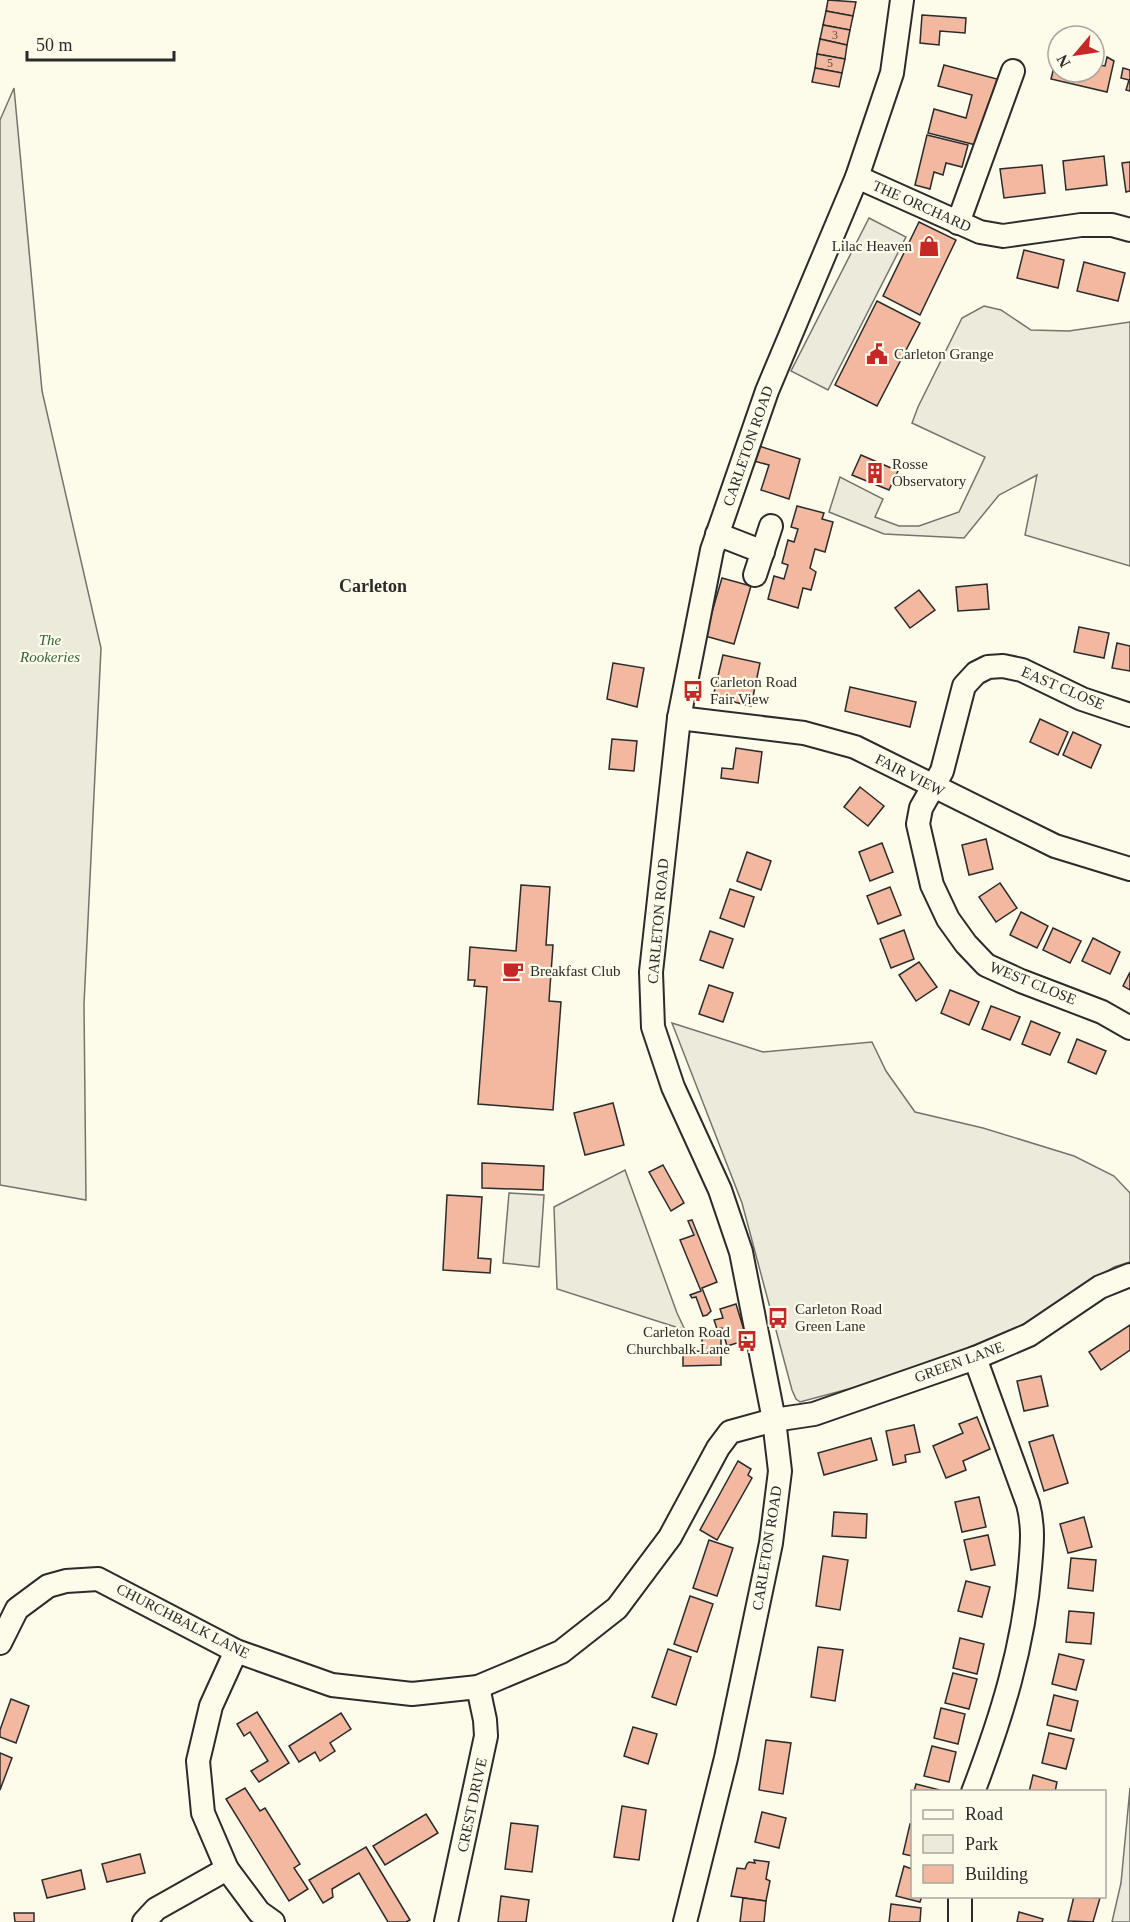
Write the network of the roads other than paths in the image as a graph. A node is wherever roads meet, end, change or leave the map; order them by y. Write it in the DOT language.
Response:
graph roads {
  1 [pos="902,0"];
  2 [pos="1013,71"];
  3 [pos="857,177"];
  4 [pos="958,223"];
  5 [pos="1130,230"];
  6 [pos="771,526"];
  7 [pos="717,534"];
  8 [pos="763,552"];
  9 [pos="755,575"];
  10 [pos="1130,715"];
  11 [pos="679,718"];
  12 [pos="932,787"];
  13 [pos="1130,869"];
  14 [pos="1130,1028"];
  15 [pos="1130,1275"];
  16 [pos="975,1358"];
  17 [pos="774,1420"];
  18 [pos="0,1643"];
  19 [pos="236,1651"];
  20 [pos="478,1687"];
  21 [pos="974,1790"];
  22 [pos="227,1869"];
  23 [pos="960,1898"];
  24 [pos="144,1922"];
  25 [pos="273,1922"];
  26 [pos="446,1922"];
  27 [pos="685,1922"];
  28 [pos="960,1922"];
  1 -- 3 [label="street, CARLETON ROAD"];
  2 -- 4 [label="street"];
  3 -- 4 [label="street, THE ORCHARD"];
  3 -- 7 [label="street, CARLETON ROAD"];
  4 -- 5 [label="street, THE ORCHARD"];
  6 -- 8 [label="street"];
  7 -- 8 [label="street"];
  7 -- 11 [label="street, CARLETON ROAD"];
  8 -- 9 [label="street"];
  10 -- 12 [label="street, EAST CLOSE"];
  11 -- 12 [label="street, FAIR VIEW"];
  11 -- 17 [label="street, CARLETON ROAD"];
  12 -- 13 [label="street, FAIR VIEW"];
  12 -- 14 [label="street, WEST CLOSE"];
  15 -- 16 [label="street, GREEN LANE"];
  16 -- 17 [label="street, GREEN LANE"];
  16 -- 21 [label="street"];
  17 -- 20 [label="street, CHURCHBALK LANE"];
  17 -- 27 [label="street, CARLETON ROAD"];
  18 -- 19 [label="street, CHURCHBALK LANE"];
  19 -- 20 [label="street, CHURCHBALK LANE"];
  19 -- 22 [label="street"];
  20 -- 26 [label="street, CREST DRIVE"];
  22 -- 24 [label="street"];
  22 -- 25 [label="street"];
  23 -- 28 [label="street"];
}
